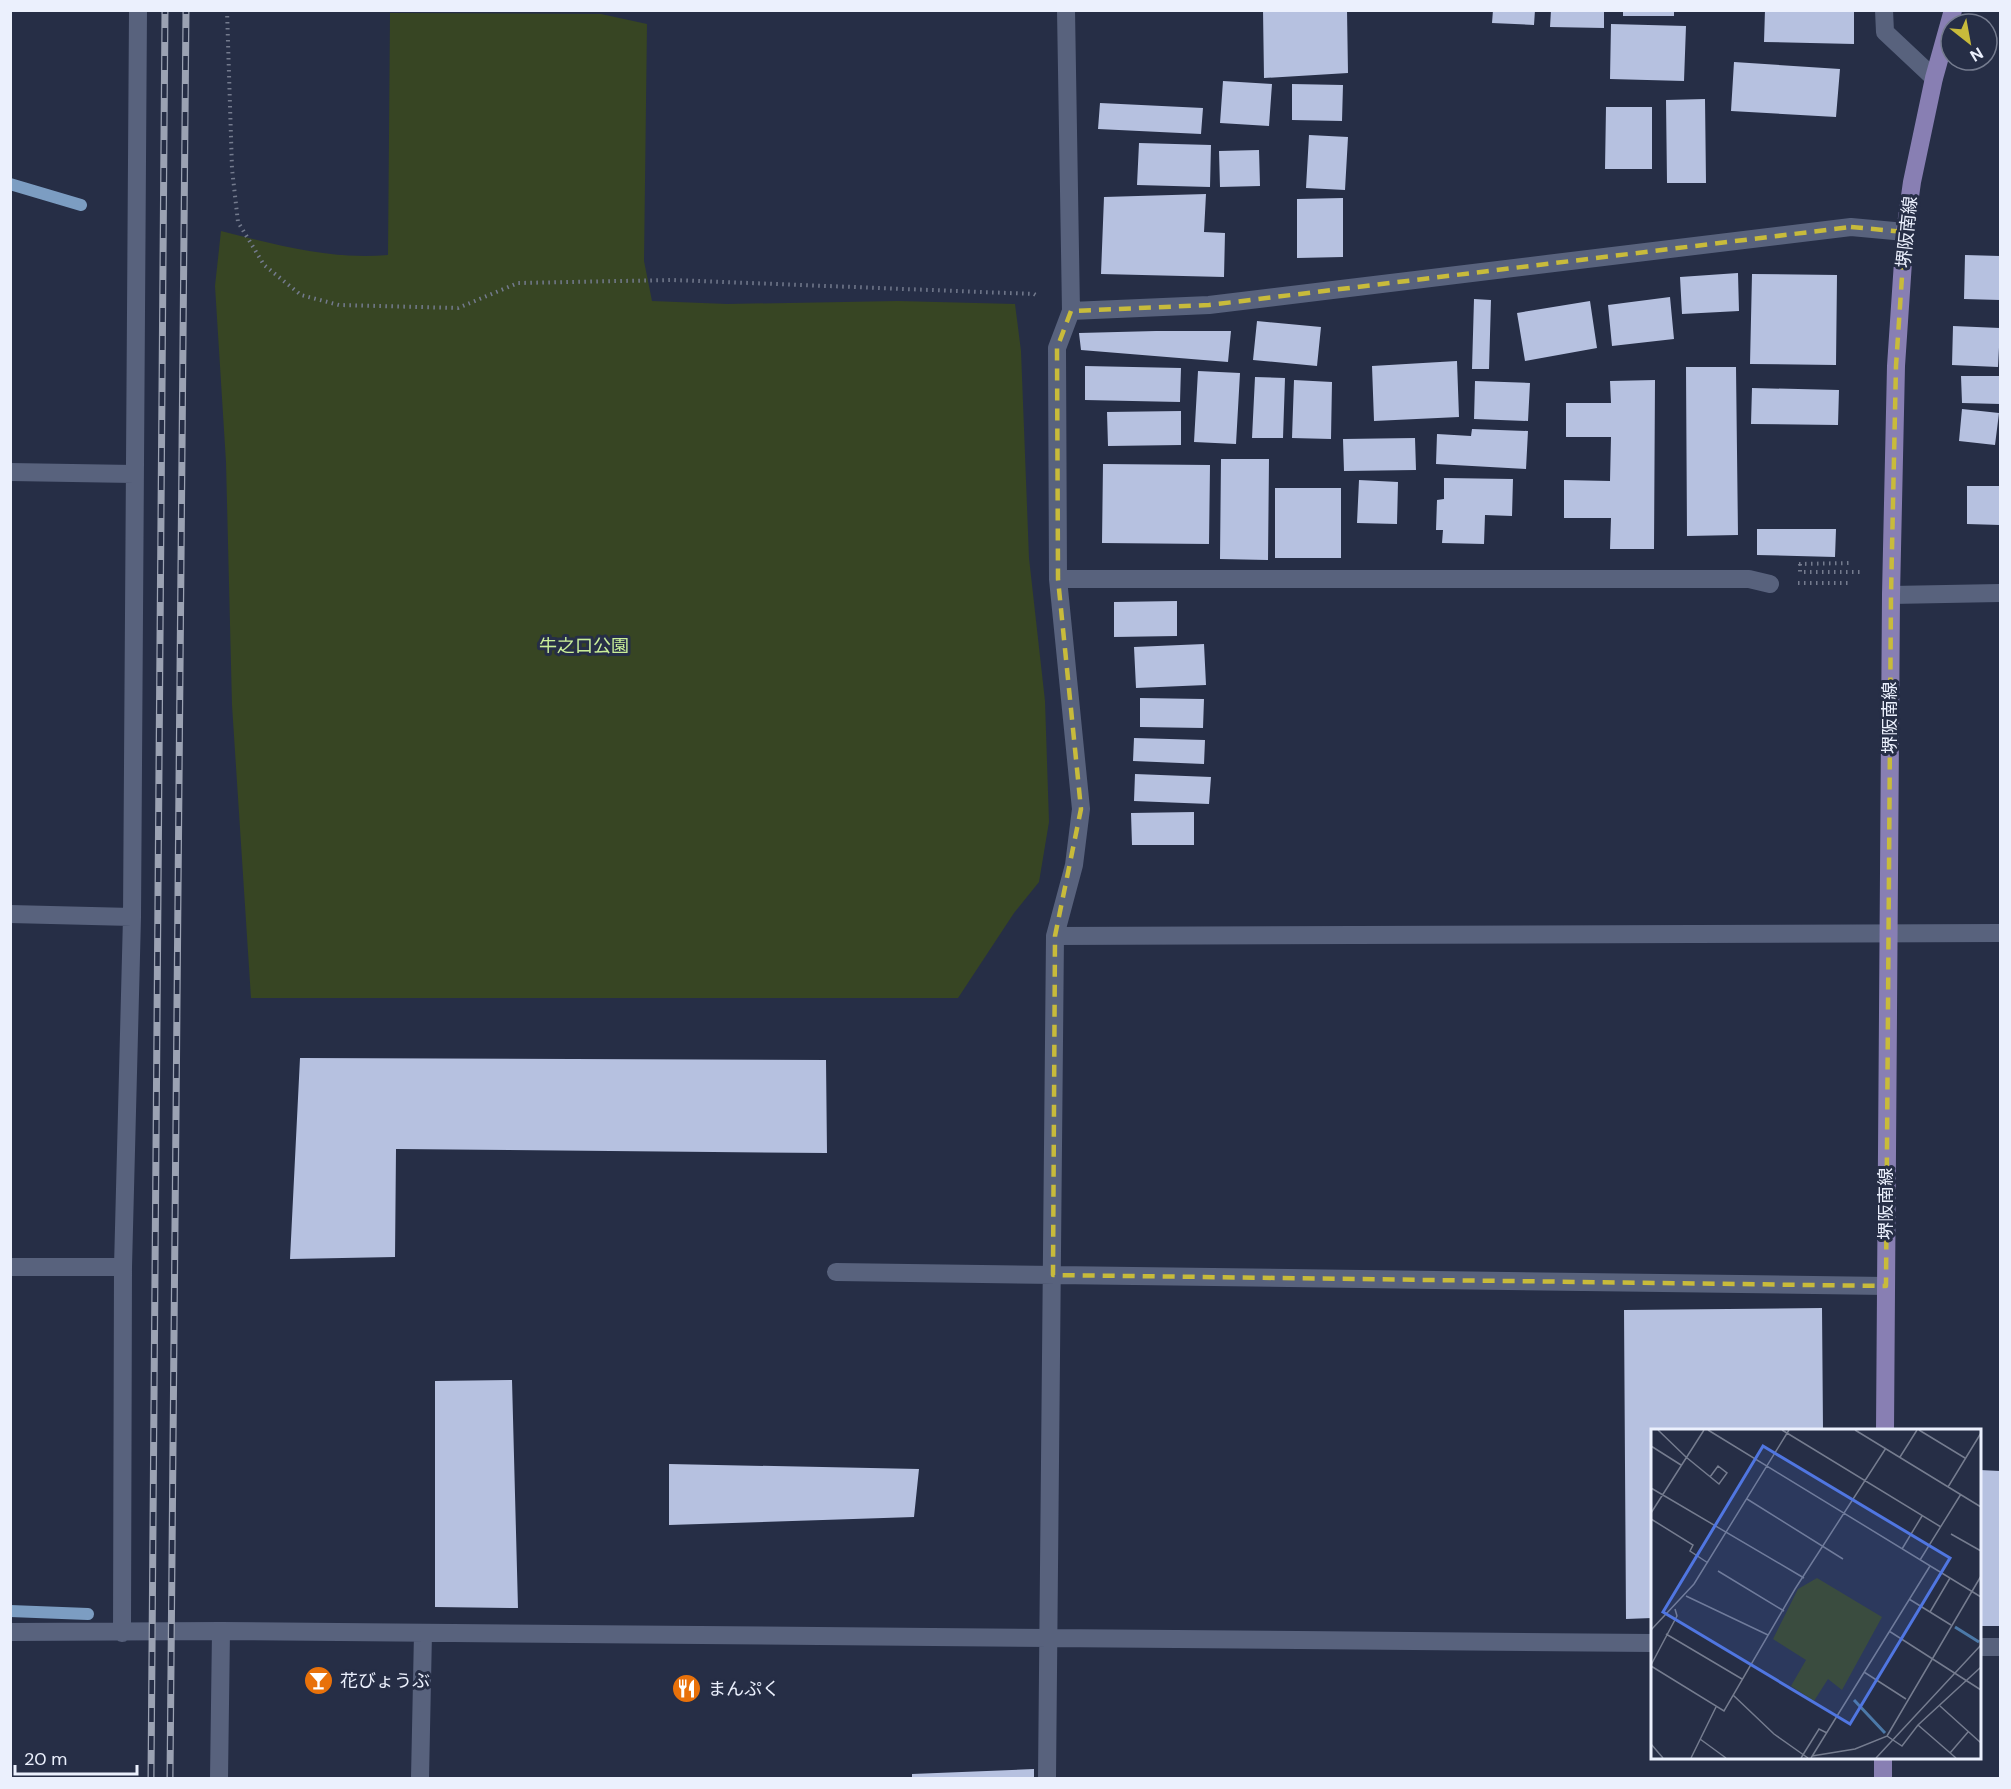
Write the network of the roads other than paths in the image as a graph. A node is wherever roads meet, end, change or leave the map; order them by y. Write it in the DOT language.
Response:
graph roads {
  1 [pos="138,10"];
  2 [pos="1066,10"];
  3 [pos="1884,10"];
  4 [pos="1953,10"];
  5 [pos="1934,78"];
  6 [pos="1905,232"];
  7 [pos="1071,311"];
  8 [pos="10,472"];
  9 [pos="134,474"];
  10 [pos="1058,579"];
  11 [pos="1770,584"];
  12 [pos="2001,592"];
  13 [pos="1891,595"];
  14 [pos="10,914"];
  15 [pos="132,917"];
  16 [pos="1888,933"];
  17 [pos="2001,933"];
  18 [pos="1056,936"];
  19 [pos="10,1267"];
  20 [pos="123,1267"];
  21 [pos="836,1272"];
  22 [pos="1053,1275"];
  23 [pos="1886,1286"];
  24 [pos="1885,1429"];
  25 [pos="221,1631"];
  26 [pos="10,1632"];
  27 [pos="423,1632"];
  28 [pos="122,1633"];
  29 [pos="1050,1638"];
  30 [pos="1651,1643"];
  31 [pos="1981,1647"];
  32 [pos="2001,1647"];
  33 [pos="1883,1759"];
  34 [pos="219,1779"];
  35 [pos="420,1779"];
  36 [pos="1047,1779"];
  37 [pos="1883,1779"];
  1 -- 9 [label="street"];
  2 -- 7 [label="street"];
  3 -- 5 [label="street"];
  4 -- 5 [label="main road, 堺阪南線"];
  5 -- 6 [label="main road, 堺阪南線"];
  6 -- 7 [label="street"];
  6 -- 13 [label="main road, 堺阪南線"];
  7 -- 10 [label="street"];
  8 -- 9 [label="street"];
  9 -- 15 [label="street"];
  10 -- 11 [label="street"];
  10 -- 18 [label="street"];
  12 -- 13 [label="street"];
  13 -- 16 [label="main road, 堺阪南線"];
  14 -- 15 [label="street"];
  15 -- 20 [label="street"];
  16 -- 17 [label="street"];
  16 -- 18 [label="street"];
  16 -- 23 [label="main road, 堺阪南線"];
  18 -- 22 [label="street"];
  19 -- 20 [label="street"];
  20 -- 28 [label="street"];
  21 -- 22 [label="street"];
  22 -- 23 [label="street"];
  22 -- 29 [label="street"];
  23 -- 24 [label="main road, 堺阪南線"];
  25 -- 27 [label="street"];
  25 -- 28 [label="street"];
  25 -- 34 [label="street"];
  26 -- 28 [label="street"];
  27 -- 29 [label="street"];
  27 -- 35 [label="street"];
  29 -- 30 [label="street"];
  29 -- 36 [label="street"];
  31 -- 32 [label="street"];
  33 -- 37 [label="main road"];
}
